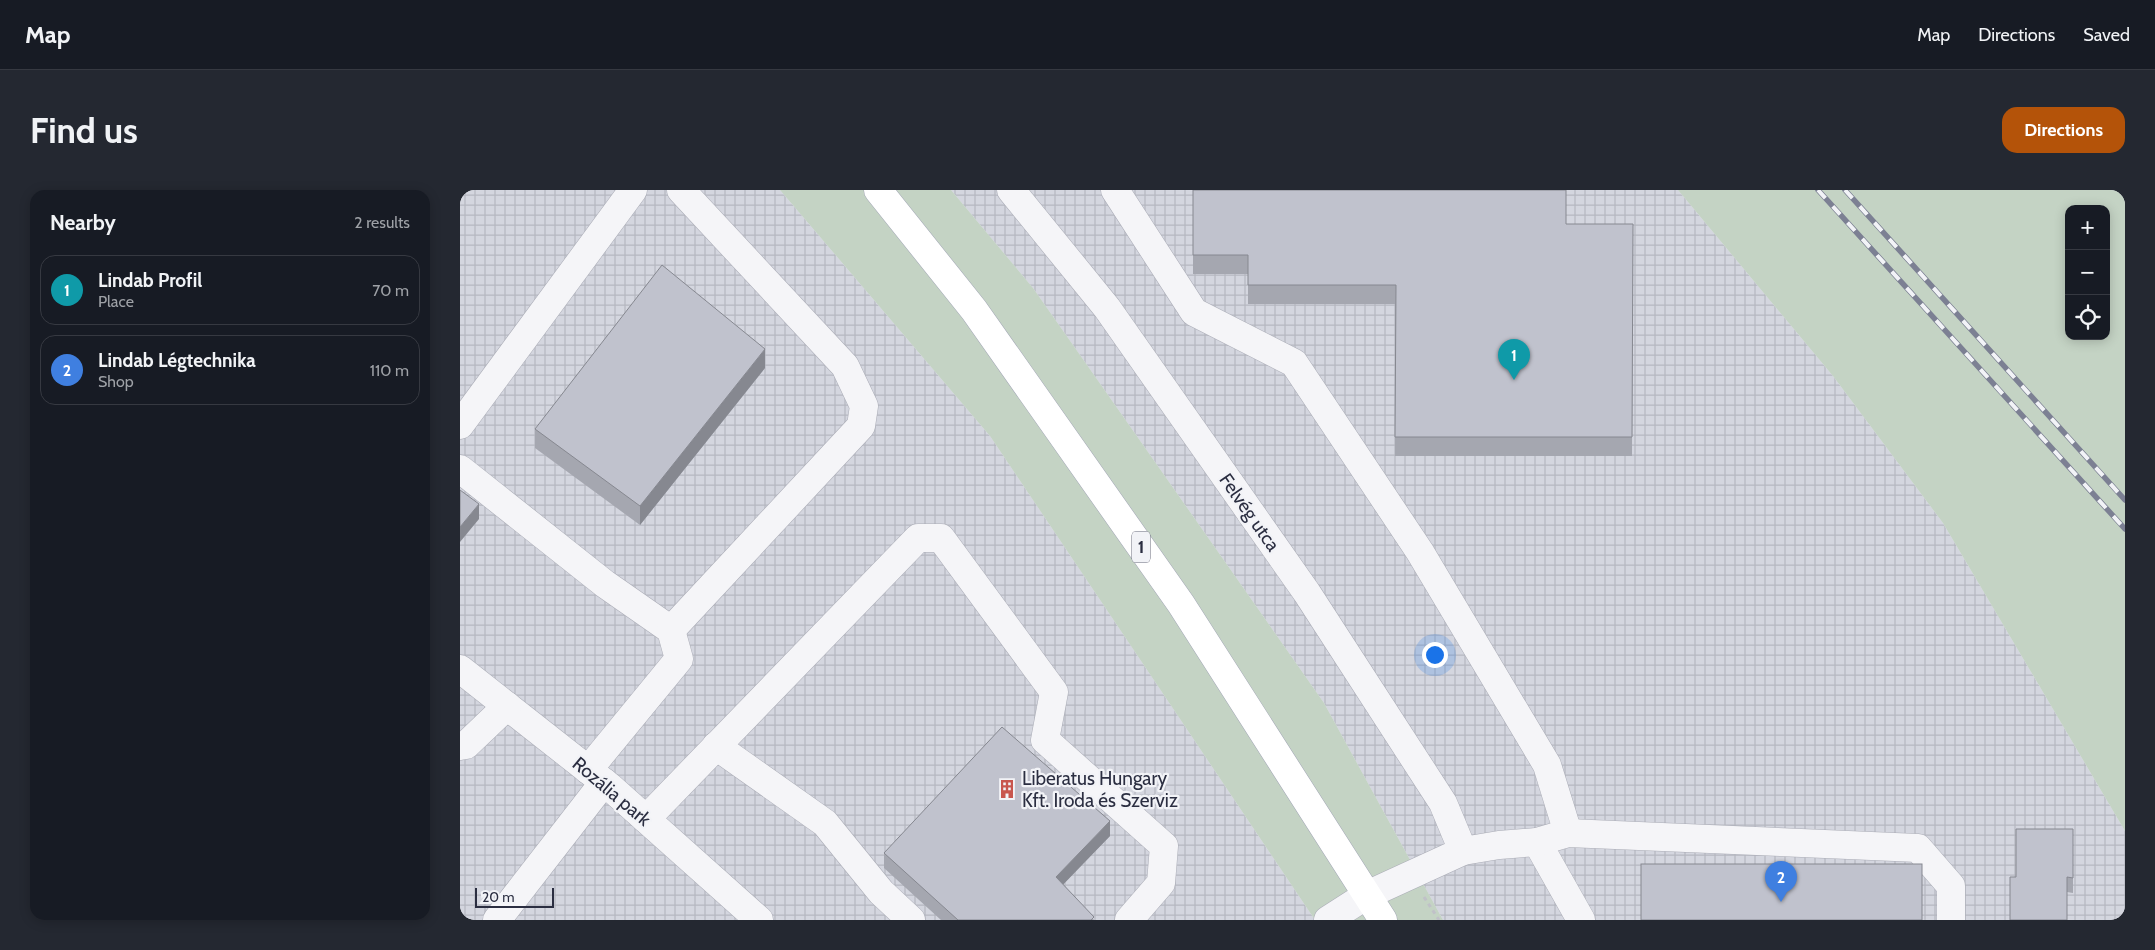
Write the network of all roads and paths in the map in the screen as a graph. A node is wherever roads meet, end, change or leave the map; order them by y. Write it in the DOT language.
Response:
graph roads {
  1 [pos="633,190"];
  2 [pos="681,190"];
  3 [pos="878,190"];
  4 [pos="1011,190"];
  5 [pos="1115,190"];
  6 [pos="460,425"];
  7 [pos="460,469"];
  8 [pos="672,630"];
  9 [pos="460,669"];
  10 [pos="507,706"];
  11 [pos="460,746"];
  12 [pos="716,746"];
  13 [pos="596,776"];
  14 [pos="646,819"];
  15 [pos="1568,833"];
  16 [pos="1537,842"];
  17 [pos="1462,851"];
  18 [pos="1367,895"];
  19 [pos="497,920"];
  20 [pos="759,920"];
  21 [pos="911,920"];
  22 [pos="1129,920"];
  23 [pos="1328,920"];
  24 [pos="1383,920"];
  25 [pos="1582,920"];
  26 [pos="1951,920"];
  1 -- 6 [label="lane"];
  2 -- 8 [label="lane"];
  3 -- 18 [label="main road, 1"];
  4 -- 17 [label="lane, Felvég utca"];
  5 -- 15 [label="lane"];
  7 -- 8 [label="lane"];
  8 -- 13 [label="lane"];
  9 -- 10 [label="lane, Rozália park"];
  10 -- 11 [label="lane"];
  10 -- 13 [label="lane, Rozália park"];
  12 -- 14 [label="lane"];
  12 -- 21 [label="lane"];
  12 -- 22 [label="lane"];
  13 -- 14 [label="lane, Rozália park"];
  13 -- 19 [label="lane"];
  14 -- 20 [label="lane, Rozália park"];
  15 -- 16 [label="lane"];
  15 -- 26 [label="lane"];
  16 -- 17 [label="lane"];
  16 -- 25 [label="lane"];
  17 -- 18 [label="lane"];
  18 -- 23 [label="lane"];
  18 -- 24 [label="main road, 1"];
}
